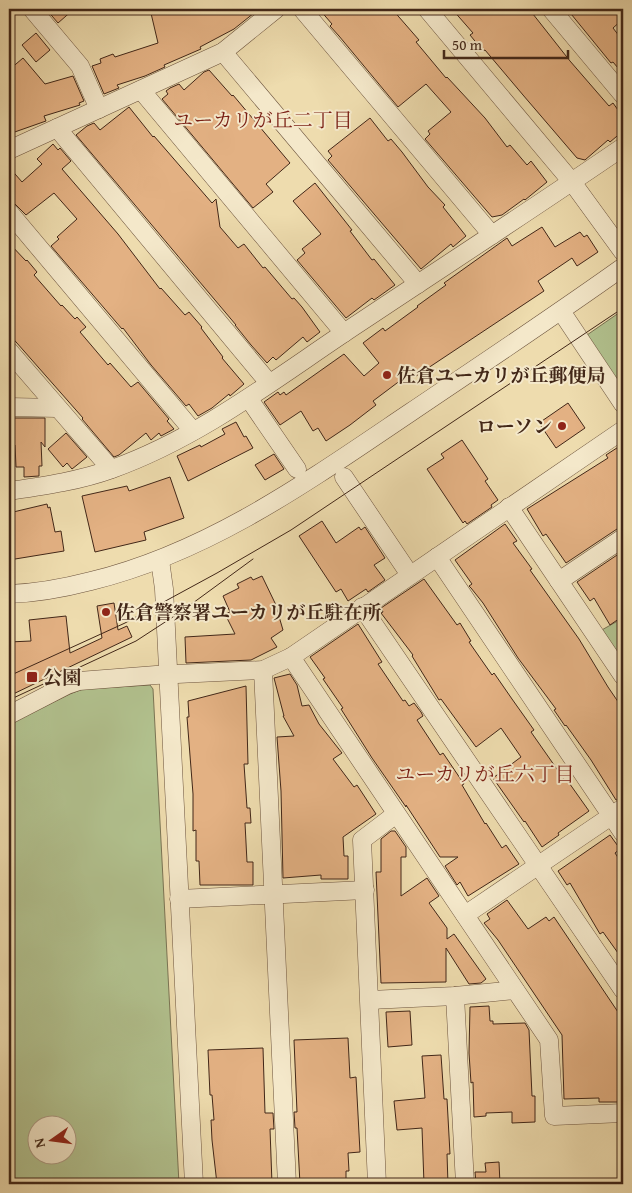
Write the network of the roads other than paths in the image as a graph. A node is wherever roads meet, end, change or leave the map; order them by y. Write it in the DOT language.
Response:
graph roads {
  1 [pos="32,9"];
  2 [pos="276,9"];
  3 [pos="302,9"];
  4 [pos="427,9"];
  5 [pos="551,9"];
  6 [pos="223,52"];
  7 [pos="140,90"];
  8 [pos="623,95"];
  9 [pos="99,109"];
  10 [pos="57,128"];
  11 [pos="623,146"];
  12 [pos="9,150"];
  13 [pos="572,182"];
  14 [pos="9,212"];
  15 [pos="492,235"];
  16 [pos="623,252"];
  17 [pos="623,267"];
  18 [pos="418,284"];
  19 [pos="561,311"];
  20 [pos="344,333"];
  21 [pos="9,351"];
  22 [pos="269,384"];
  23 [pos="249,399"];
  24 [pos="623,404"];
  25 [pos="9,407"];
  26 [pos="57,408"];
  27 [pos="623,430"];
  28 [pos="193,431"];
  29 [pos="111,469"];
  30 [pos="297,469"];
  31 [pos="344,477"];
  32 [pos="9,491"];
  33 [pos="509,507"];
  34 [pos="623,538"];
  35 [pos="437,557"];
  36 [pos="160,560"];
  37 [pos="410,575"];
  38 [pos="559,582"];
  39 [pos="9,594"];
  40 [pos="362,607"];
  41 [pos="290,656"];
  42 [pos="264,670"];
  43 [pos="168,674"];
  44 [pos="623,676"];
  45 [pos="9,715"];
  46 [pos="617,812"];
  47 [pos="396,814"];
  48 [pos="623,833"];
  49 [pos="539,866"];
  50 [pos="365,890"];
  51 [pos="274,894"];
  52 [pos="179,898"];
  53 [pos="465,915"];
  54 [pos="515,990"];
  55 [pos="623,990"];
  56 [pos="455,996"];
  57 [pos="370,1000"];
  58 [pos="623,1113"];
  59 [pos="194,1184"];
  60 [pos="287,1184"];
  61 [pos="377,1184"];
  62 [pos="465,1184"];
  1 -- 9 [label="street"];
  2 -- 6 [label="street"];
  3 -- 15 [label="street"];
  4 -- 13 [label="street"];
  5 -- 8 [label="street"];
  6 -- 7 [label="street"];
  6 -- 18 [label="street"];
  7 -- 9 [label="street"];
  7 -- 20 [label="street"];
  9 -- 10 [label="street"];
  10 -- 12 [label="street"];
  10 -- 22 [label="street"];
  11 -- 13 [label="street"];
  13 -- 15 [label="street"];
  13 -- 16 [label="street"];
  14 -- 28 [label="street"];
  15 -- 18 [label="street"];
  17 -- 19 [label="street"];
  18 -- 20 [label="street"];
  19 -- 24 [label="street"];
  19 -- 36 [label="street"];
  20 -- 22 [label="street"];
  21 -- 26 [label="street"];
  22 -- 23 [label="street"];
  23 -- 28 [label="street"];
  23 -- 30 [label="street"];
  25 -- 26 [label="street"];
  26 -- 29 [label="street"];
  27 -- 33 [label="street"];
  28 -- 29 [label="street"];
  29 -- 32 [label="street"];
  31 -- 37 [label="street"];
  33 -- 35 [label="street"];
  33 -- 38 [label="street"];
  34 -- 38 [label="street"];
  35 -- 37 [label="street"];
  35 -- 46 [label="street"];
  36 -- 39 [label="street"];
  36 -- 43 [label="street"];
  37 -- 40 [label="street"];
  38 -- 44 [label="street"];
  40 -- 41 [label="street"];
  40 -- 49 [label="street"];
  41 -- 42 [label="street"];
  41 -- 47 [label="street"];
  42 -- 43 [label="street"];
  42 -- 51 [label="street"];
  43 -- 45 [label="street"];
  43 -- 52 [label="street"];
  46 -- 48 [label="street"];
  46 -- 49 [label="street"];
  47 -- 50 [label="street"];
  47 -- 53 [label="street"];
  49 -- 53 [label="street"];
  49 -- 55 [label="street"];
  50 -- 51 [label="street"];
  50 -- 57 [label="street"];
  51 -- 52 [label="street"];
  51 -- 60 [label="street"];
  52 -- 59 [label="street"];
  53 -- 54 [label="street"];
  54 -- 56 [label="street"];
  54 -- 58 [label="street"];
  56 -- 57 [label="street"];
  56 -- 62 [label="street"];
  57 -- 61 [label="street"];
}
